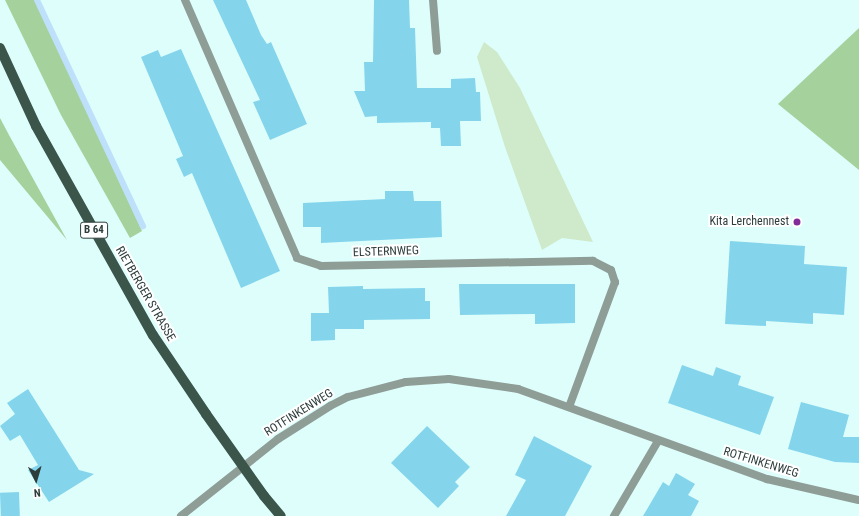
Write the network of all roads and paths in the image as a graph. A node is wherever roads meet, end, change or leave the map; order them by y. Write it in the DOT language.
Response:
graph roads {
  1 [pos="185,0"];
  2 [pos="433,0"];
  3 [pos="0,48"];
  4 [pos="437,51"];
  5 [pos="569,407"];
  6 [pos="658,441"];
  7 [pos="859,500"];
  8 [pos="181,516"];
  9 [pos="281,516"];
  10 [pos="614,516"];
  1 -- 5 [label="street, ELSTERNWEG"];
  2 -- 4 [label="street"];
  3 -- 9 [label="main road, RIETBERGER STRASSE / B 64, bridge"];
  5 -- 6 [label="street, ROTFINKENWEG"];
  5 -- 8 [label="street, ROTFINKENWEG"];
  6 -- 7 [label="street, ROTFINKENWEG"];
  6 -- 10 [label="street"];
}
